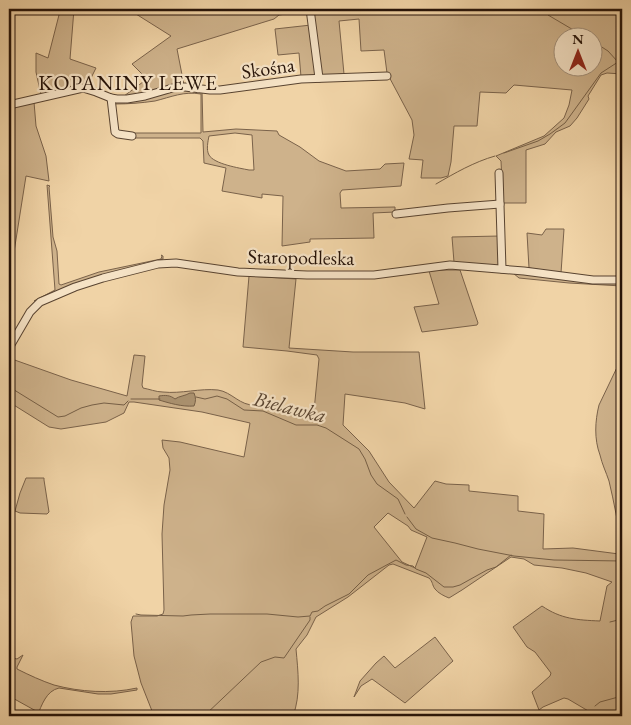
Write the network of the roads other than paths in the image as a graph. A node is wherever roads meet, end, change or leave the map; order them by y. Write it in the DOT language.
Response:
graph roads {
  1 [pos="310,9"];
  2 [pos="387,76"];
  3 [pos="318,78"];
  4 [pos="111,98"];
  5 [pos="9,105"];
  6 [pos="132,136"];
  7 [pos="499,173"];
  8 [pos="500,204"];
  9 [pos="396,214"];
  10 [pos="502,269"];
  11 [pos="622,280"];
  12 [pos="9,348"];
  1 -- 3 [label="street"];
  2 -- 3 [label="street, Skośna"];
  3 -- 4 [label="street, Skośna"];
  4 -- 5 [label="street, Skośna"];
  4 -- 6 [label="street"];
  7 -- 8 [label="street"];
  8 -- 9 [label="street"];
  8 -- 10 [label="street"];
  10 -- 11 [label="street, Staropodleska"];
  10 -- 12 [label="street, Staropodleska"];
}
